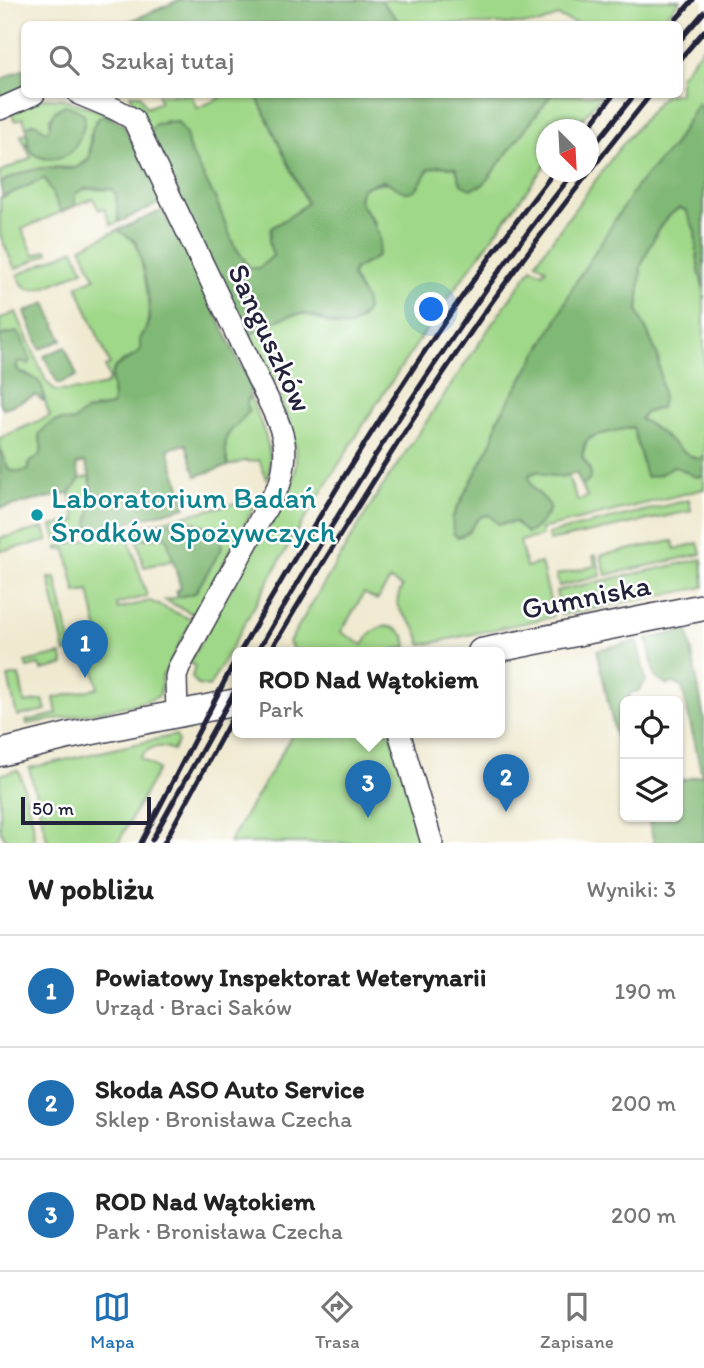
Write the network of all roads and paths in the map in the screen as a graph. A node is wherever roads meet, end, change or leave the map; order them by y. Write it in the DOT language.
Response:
graph roads {
  1 [pos="25,98"];
  2 [pos="89,98"];
  3 [pos="122,98"];
  4 [pos="0,109"];
  5 [pos="133,119"];
  6 [pos="704,607"];
  7 [pos="505,647"];
  8 [pos="232,703"];
  9 [pos="177,713"];
  10 [pos="401,738"];
  11 [pos="0,753"];
  12 [pos="432,843"];
  1 -- 4 [label="street"];
  2 -- 5 [label="street"];
  3 -- 5 [label="street, Sanguszków"];
  5 -- 9 [label="street, Sanguszków"];
  6 -- 7 [label="street, Gumniska"];
  8 -- 9 [label="street"];
  9 -- 11 [label="street"];
  10 -- 12 [label="street"];
}
